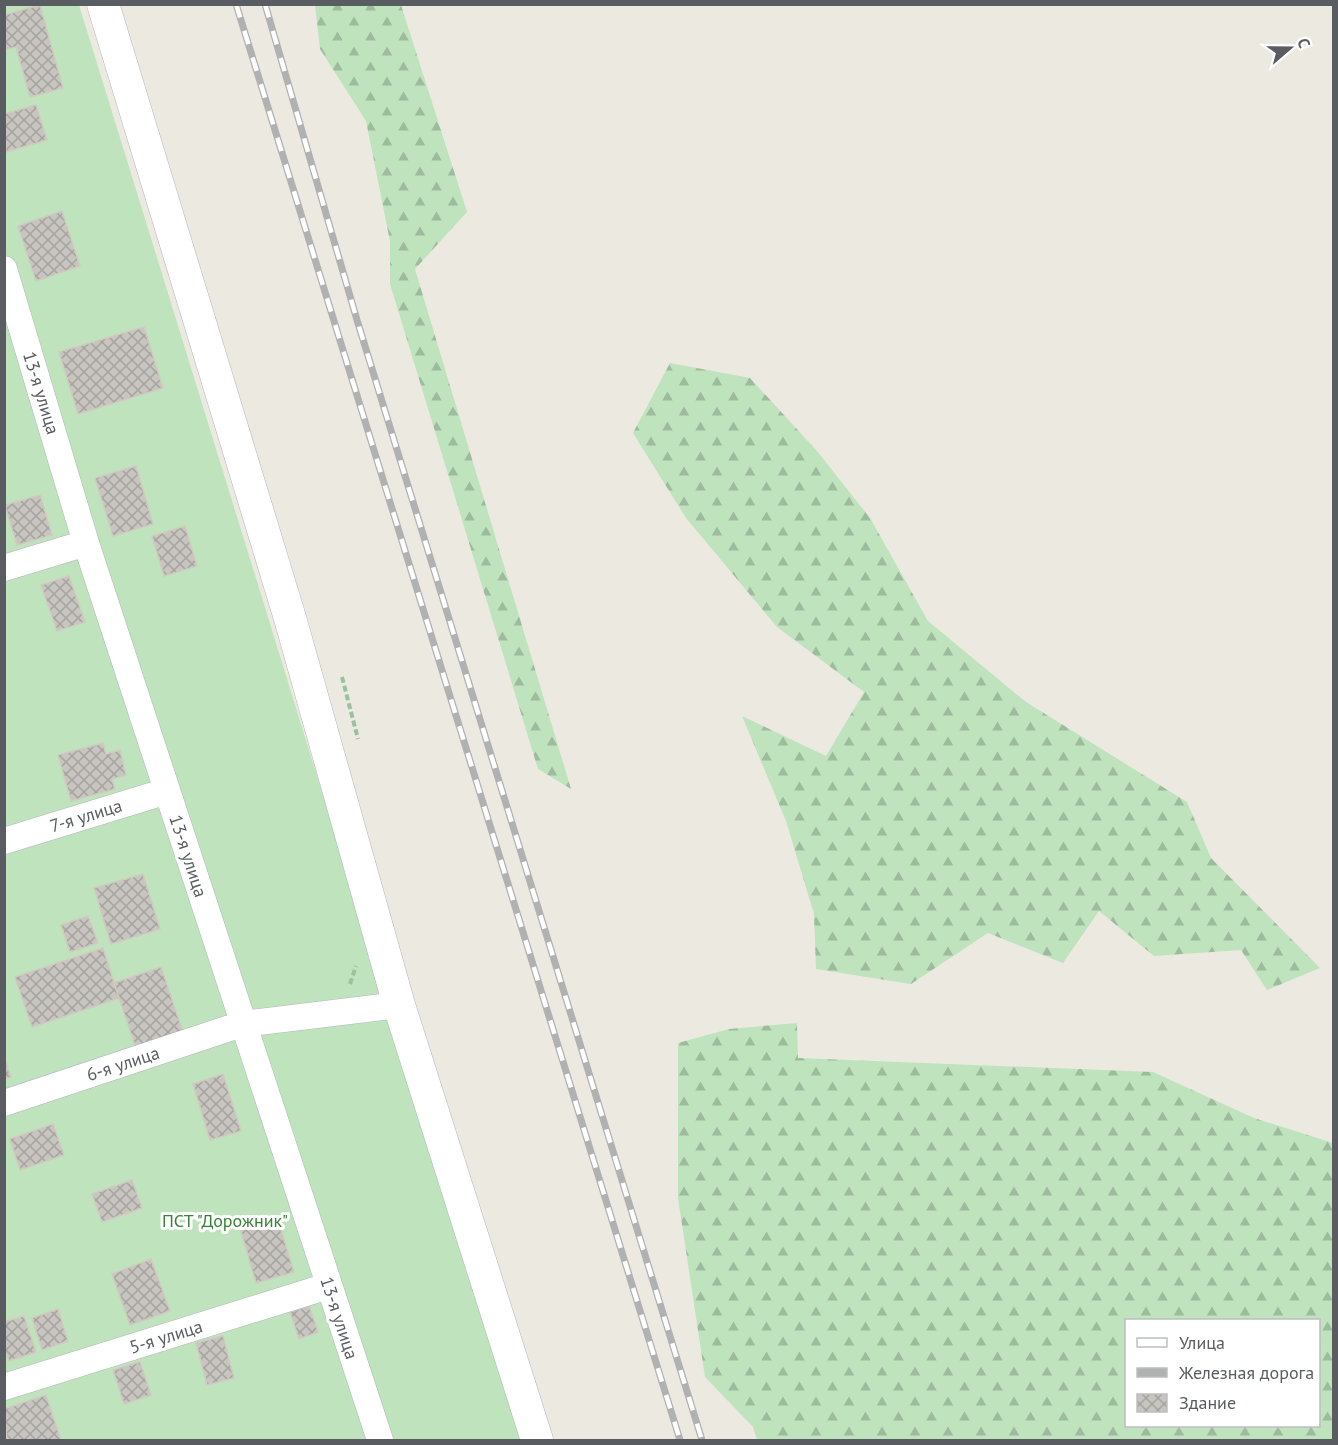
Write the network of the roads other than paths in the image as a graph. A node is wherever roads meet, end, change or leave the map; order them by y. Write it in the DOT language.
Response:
graph roads {
  1 [pos="103,4"];
  2 [pos="7,284"];
  3 [pos="86,543"];
  4 [pos="4,568"];
  5 [pos="167,791"];
  6 [pos="4,841"];
  7 [pos="399,1005"];
  8 [pos="242,1024"];
  9 [pos="4,1103"];
  10 [pos="328,1286"];
  11 [pos="4,1387"];
  12 [pos="380,1440"];
  13 [pos="537,1440"];
  1 -- 7 [label="street"];
  2 -- 3 [label="street, 13-я улица"];
  3 -- 4 [label="street"];
  3 -- 5 [label="street, 13-я улица"];
  5 -- 6 [label="street, 7-я улица"];
  5 -- 8 [label="street, 13-я улица"];
  7 -- 8 [label="street, 6-я улица"];
  7 -- 13 [label="street"];
  8 -- 9 [label="street, 6-я улица"];
  8 -- 10 [label="street, 13-я улица"];
  10 -- 11 [label="street, 5-я улица"];
  10 -- 12 [label="street, 13-я улица"];
}
